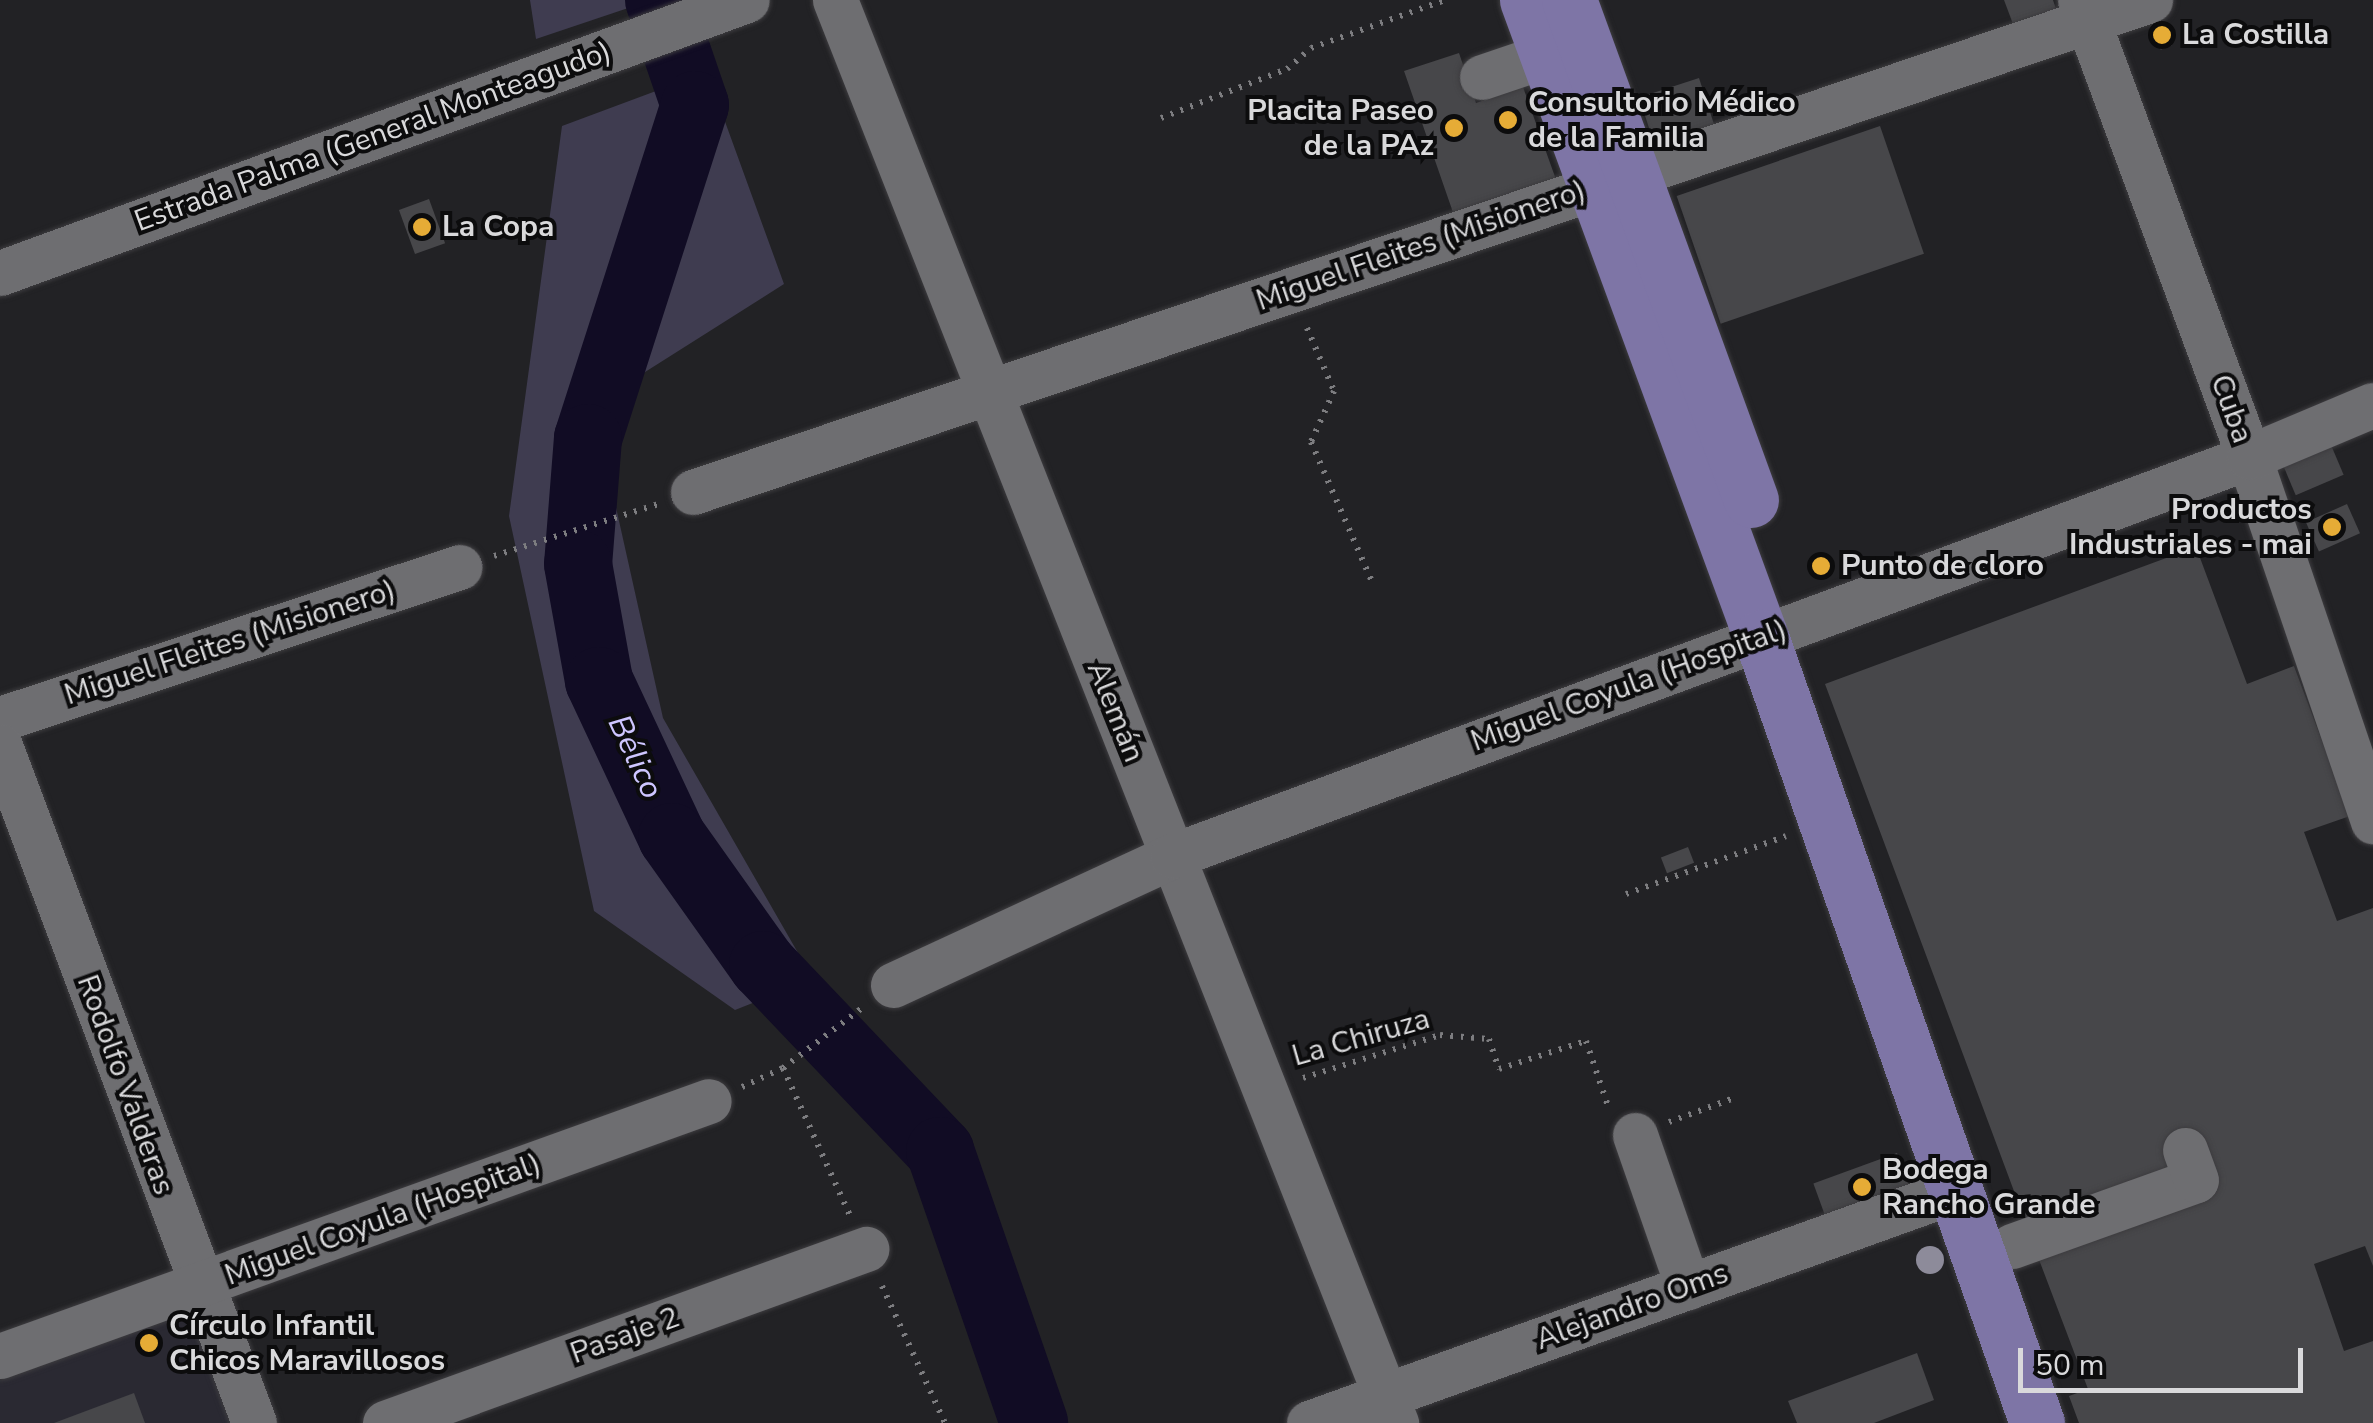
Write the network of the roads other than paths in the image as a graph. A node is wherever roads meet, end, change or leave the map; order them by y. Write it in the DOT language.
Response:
graph roads {
  1 [pos="746,0"];
  2 [pos="835,0"];
  3 [pos="1527,0"];
  4 [pos="1570,0"];
  5 [pos="2150,0"];
  6 [pos="2084,10"];
  7 [pos="1547,55"];
  8 [pos="1482,78"];
  9 [pos="1614,181"];
  10 [pos="0,273"];
  11 [pos="988,392"];
  12 [pos="2373,405"];
  13 [pos="2249,458"];
  14 [pos="693,492"];
  15 [pos="460,567"];
  16 [pos="1778,631"];
  17 [pos="0,719"];
  18 [pos="0,746"];
  19 [pos="2373,821"];
  20 [pos="1172,856"];
  21 [pos="876,998"];
  22 [pos="709,1102"];
  23 [pos="1635,1135"];
  24 [pos="2185,1150"];
  25 [pos="1954,1192"];
  26 [pos="2012,1246"];
  27 [pos="866,1249"];
  28 [pos="1688,1287"];
  29 [pos="200,1288"];
  30 [pos="0,1356"];
  31 [pos="1391,1409"];
  32 [pos="254,1423"];
  33 [pos="385,1423"];
  34 [pos="1308,1423"];
  35 [pos="2036,1423"];
  36 [pos="2074,1423"];
  1 -- 10 [label="street, Estrada Palma (General Monteagudo)"];
  2 -- 11 [label="street, Alemán"];
  3 -- 7 [label="main road"];
  4 -- 9 [label="main road"];
  5 -- 6 [label="street, Miguel Fleites (Misionero)"];
  6 -- 9 [label="street, Miguel Fleites (Misionero)"];
  6 -- 13 [label="street, Cuba"];
  7 -- 8 [label="street"];
  7 -- 9 [label="main road"];
  9 -- 11 [label="street, Miguel Fleites (Misionero)"];
  9 -- 16 [label="main road"];
  11 -- 14 [label="street, Miguel Fleites (Misionero)"];
  11 -- 20 [label="street, Alemán"];
  12 -- 13 [label="street, Miguel Coyula (Hospital)"];
  13 -- 16 [label="street, Miguel Coyula (Hospital)"];
  13 -- 19 [label="street, Cuba"];
  15 -- 17 [label="street, Miguel Fleites (Misionero)"];
  16 -- 20 [label="street, Miguel Coyula (Hospital)"];
  16 -- 25 [label="main road"];
  16 -- 26 [label="main road"];
  18 -- 29 [label="street, Rodolfo Valderas"];
  20 -- 21 [label="street, Miguel Coyula (Hospital)"];
  20 -- 31 [label="street, Alemán"];
  22 -- 29 [label="street, Miguel Coyula (Hospital)"];
  23 -- 28 [label="street"];
  24 -- 26 [label="street"];
  25 -- 28 [label="street, Alejandro Oms"];
  25 -- 35 [label="main road"];
  26 -- 36 [label="main road"];
  27 -- 33 [label="street, Pasaje 2"];
  28 -- 31 [label="street, Alejandro Oms"];
  29 -- 30 [label="street, Miguel Coyula (Hospital)"];
  29 -- 32 [label="street, Rodolfo Valderas"];
  31 -- 34 [label="street, Alejandro Oms"];
}
